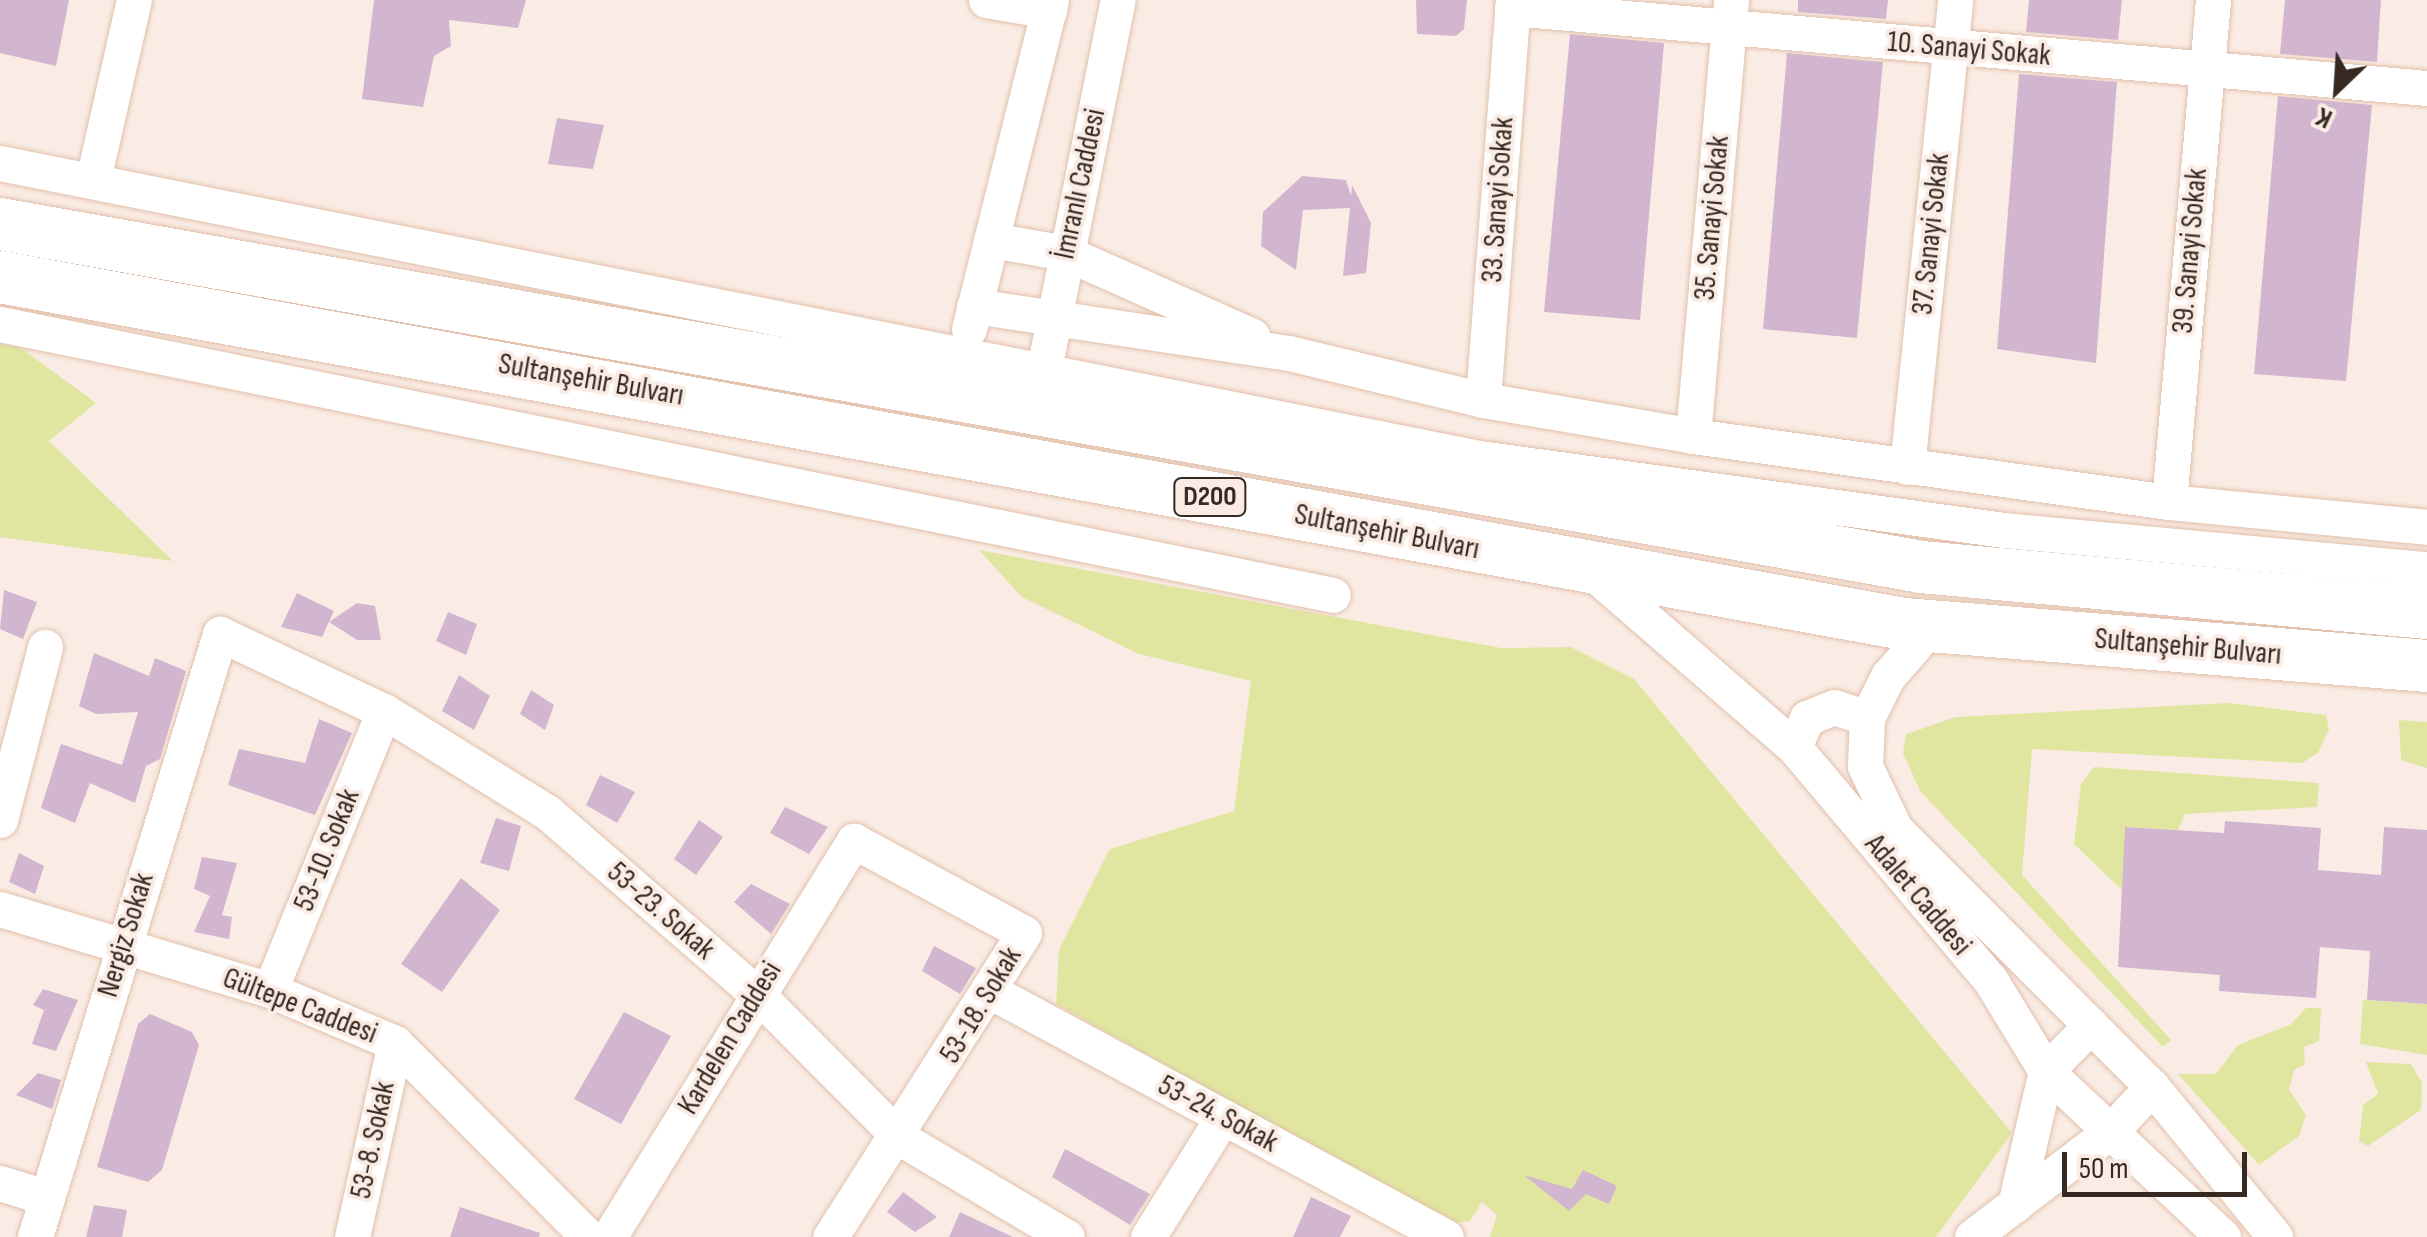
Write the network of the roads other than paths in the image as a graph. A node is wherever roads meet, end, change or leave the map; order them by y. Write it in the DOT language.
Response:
graph roads {
  1 [pos="134,0"];
  2 [pos="986,0"];
  3 [pos="1118,0"];
  4 [pos="1954,0"];
  5 [pos="2213,0"];
  6 [pos="1512,4"];
  7 [pos="1050,6"];
  8 [pos="1730,16"];
  9 [pos="1950,47"];
  10 [pos="2206,69"];
  11 [pos="2427,88"];
  12 [pos="0,163"];
  13 [pos="92,180"];
  14 [pos="0,224"];
  15 [pos="991,240"];
  16 [pos="1066,253"];
  17 [pos="0,277"];
  18 [pos="974,306"];
  19 [pos="1054,320"];
  20 [pos="0,324"];
  21 [pos="1289,353"];
  22 [pos="962,354"];
  23 [pos="1044,369"];
  24 [pos="1483,400"];
  25 [pos="1693,436"];
  26 [pos="1908,467"];
  27 [pos="2169,502"];
  28 [pos="2427,526"];
  29 [pos="2427,570"];
  30 [pos="1592,572"];
  31 [pos="1333,595"];
  32 [pos="2427,614"];
  33 [pos="1932,626"];
  34 [pos="220,634"];
  35 [pos="45,647"];
  36 [pos="2427,666"];
  37 [pos="384,710"];
  38 [pos="1867,718"];
  39 [pos="1794,747"];
  40 [pos="0,820"];
  41 [pos="854,842"];
  42 [pos="0,910"];
  43 [pos="123,943"];
  44 [pos="270,990"];
  45 [pos="990,991"];
  46 [pos="756,992"];
  47 [pos="2091,1025"];
  48 [pos="395,1043"];
  49 [pos="2046,1071"];
  50 [pos="2152,1087"];
  51 [pos="1223,1117"];
  52 [pos="2112,1130"];
  53 [pos="900,1138"];
  54 [pos="0,1183"];
  55 [pos="45,1197"];
  56 [pos="2015,1205"];
  57 [pos="1005,1223"];
  58 [pos="35,1237"];
  59 [pos="352,1237"];
  60 [pos="588,1237"];
  61 [pos="609,1237"];
  62 [pos="830,1237"];
  63 [pos="1067,1237"];
  64 [pos="1148,1237"];
  65 [pos="1446,1237"];
  66 [pos="1972,1237"];
  67 [pos="2223,1237"];
  68 [pos="2276,1237"];
  1 -- 13 [label="street"];
  2 -- 7 [label="street"];
  3 -- 16 [label="street, İmranlı Caddesi"];
  4 -- 9 [label="street, 37. Sanayi Sokak"];
  5 -- 10 [label="street, 39. Sanayi Sokak"];
  6 -- 8 [label="street, 10. Sanayi Sokak"];
  6 -- 24 [label="street, 33. Sanayi Sokak"];
  7 -- 15 [label="street"];
  8 -- 9 [label="street, 10. Sanayi Sokak"];
  8 -- 25 [label="street, 35. Sanayi Sokak"];
  9 -- 10 [label="street, 10. Sanayi Sokak"];
  9 -- 26 [label="street, 37. Sanayi Sokak"];
  10 -- 11 [label="street, 10. Sanayi Sokak"];
  10 -- 27 [label="street, 39. Sanayi Sokak"];
  12 -- 13 [label="street"];
  13 -- 22 [label="street"];
  14 -- 32 [label="highway, Sultanşehir Bulvarı / D200"];
  15 -- 16 [label="street"];
  15 -- 18 [label="street"];
  16 -- 19 [label="street, İmranlı Caddesi"];
  16 -- 21 [label="street"];
  17 -- 30 [label="highway, Sultanşehir Bulvarı / D200"];
  18 -- 19 [label="street"];
  18 -- 22 [label="street"];
  19 -- 21 [label="street"];
  19 -- 23 [label="street, İmranlı Caddesi"];
  20 -- 31 [label="street"];
  21 -- 24 [label="street"];
  22 -- 23 [label="street"];
  23 -- 29 [label="street"];
  24 -- 25 [label="street"];
  25 -- 26 [label="street"];
  26 -- 27 [label="street"];
  27 -- 28 [label="street"];
  30 -- 33 [label="highway, Sultanşehir Bulvarı / D200"];
  30 -- 39 [label="street, Adalet Caddesi"];
  33 -- 36 [label="highway, Sultanşehir Bulvarı / D200"];
  33 -- 38 [label="street, Adalet Caddesi"];
  34 -- 37 [label="street, 53-23. Sokak"];
  34 -- 43 [label="street, Nergiz Sokak"];
  35 -- 40 [label="street"];
  37 -- 44 [label="street, 53-10. Sokak"];
  37 -- 46 [label="street, 53-23. Sokak"];
  38 -- 39 [label="street"];
  38 -- 47 [label="street, Adalet Caddesi"];
  39 -- 49 [label="street, Adalet Caddesi"];
  41 -- 45 [label="street, 53-18. Sokak"];
  41 -- 46 [label="street, Kardelen Caddesi"];
  42 -- 43 [label="street, Gültepe Caddesi"];
  43 -- 44 [label="street, Gültepe Caddesi"];
  43 -- 55 [label="street, Nergiz Sokak"];
  44 -- 48 [label="street, Gültepe Caddesi"];
  45 -- 51 [label="street, 53-24. Sokak"];
  45 -- 53 [label="street, 53-18. Sokak"];
  46 -- 53 [label="street, 53-23. Sokak"];
  46 -- 61 [label="street, Kardelen Caddesi"];
  47 -- 49 [label="street"];
  47 -- 50 [label="street, Adalet Caddesi"];
  48 -- 59 [label="street, 53-8. Sokak"];
  48 -- 60 [label="street, Gültepe Caddesi"];
  49 -- 52 [label="street, Adalet Caddesi"];
  49 -- 56 [label="street"];
  50 -- 52 [label="street"];
  50 -- 68 [label="street, Adalet Caddesi"];
  51 -- 64 [label="street"];
  51 -- 65 [label="street, 53-24. Sokak"];
  52 -- 56 [label="street"];
  52 -- 67 [label="street, Adalet Caddesi"];
  53 -- 57 [label="street, 53-23. Sokak"];
  53 -- 62 [label="street, 53-18. Sokak"];
  54 -- 55 [label="street"];
  55 -- 58 [label="street, Nergiz Sokak"];
  56 -- 66 [label="street"];
  57 -- 63 [label="street, 53-23. Sokak"];
}
